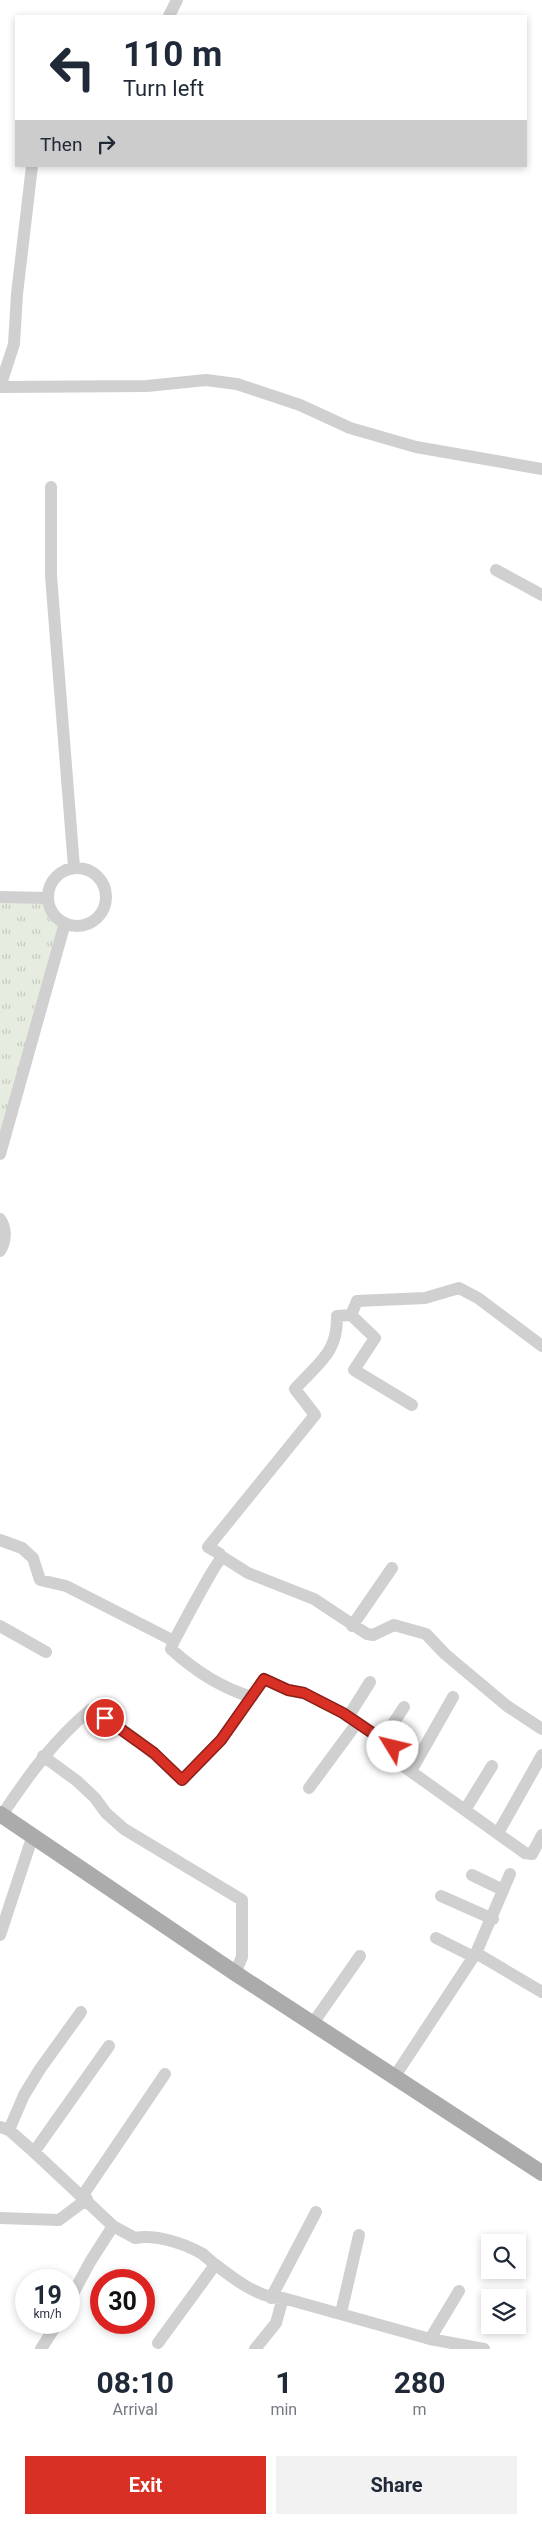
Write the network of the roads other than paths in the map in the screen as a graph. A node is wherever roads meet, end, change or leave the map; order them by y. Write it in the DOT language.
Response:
graph roads {
  1 [pos="177,0"];
  2 [pos="170,15"];
  3 [pos="32,167"];
  4 [pos="0,388"];
  5 [pos="542,469"];
  6 [pos="52,487"];
  7 [pos="496,570"];
  8 [pos="542,595"];
  9 [pos="74,867"];
  10 [pos="0,898"];
  11 [pos="48,898"];
  12 [pos="65,924"];
  13 [pos="0,1154"];
  14 [pos="0,1219"];
  15 [pos="0,1251"];
  16 [pos="351,1315"];
  17 [pos="542,1346"];
  18 [pos="412,1405"];
  19 [pos="0,1540"];
  20 [pos="222,1556"];
  21 [pos="392,1568"];
  22 [pos="0,1626"];
  23 [pos="352,1626"];
  24 [pos="174,1641"];
  25 [pos="46,1652"];
  26 [pos="370,1682"];
  27 [pos="252,1697"];
  28 [pos="453,1697"];
  29 [pos="404,1707"];
  30 [pos="353,1720"];
  31 [pos="542,1729"];
  32 [pos="383,1739"];
  33 [pos="542,1755"];
  34 [pos="43,1756"];
  35 [pos="492,1766"];
  36 [pos="411,1771"];
  37 [pos="309,1788"];
  38 [pos="465,1810"];
  39 [pos="1,1814"];
  40 [pos="498,1833"];
  41 [pos="33,1835"];
  42 [pos="542,1835"];
  43 [pos="510,1874"];
  44 [pos="472,1875"];
  45 [pos="503,1890"];
  46 [pos="441,1896"];
  47 [pos="493,1919"];
  48 [pos="0,1935"];
  49 [pos="436,1938"];
  50 [pos="475,1955"];
  51 [pos="360,1956"];
  52 [pos="236,1973"];
  53 [pos="542,1992"];
  54 [pos="81,2012"];
  55 [pos="313,2023"];
  56 [pos="108,2046"];
  57 [pos="165,2074"];
  58 [pos="395,2076"];
  59 [pos="4,2128"];
  60 [pos="34,2152"];
  61 [pos="542,2173"];
  62 [pos="85,2197"];
  63 [pos="316,2212"];
  64 [pos="0,2218"];
  65 [pos="114,2226"];
  66 [pos="359,2235"];
  67 [pos="215,2265"];
  68 [pos="80,2281"];
  69 [pos="459,2291"];
  70 [pos="277,2298"];
  71 [pos="342,2313"];
  72 [pos="50,2334"];
  73 [pos="430,2339"];
  74 [pos="158,2343"];
  75 [pos="41,2349"];
  76 [pos="255,2349"];
  77 [pos="484,2349"];
  1 -- 2 [label="street"];
  3 -- 4 [label="street"];
  4 -- 5 [label="street"];
  6 -- 9 [label="street"];
  7 -- 8 [label="street"];
  9 -- 11 [label="street"];
  9 -- 12 [label="street"];
  10 -- 11 [label="street"];
  11 -- 12 [label="street"];
  12 -- 13 [label="street"];
  14 -- 15 [label="street"];
  16 -- 17 [label="street"];
  16 -- 18 [label="street"];
  16 -- 20 [label="street"];
  19 -- 24 [label="street"];
  20 -- 23 [label="street"];
  20 -- 24 [label="street"];
  21 -- 23 [label="street"];
  22 -- 25 [label="street"];
  23 -- 31 [label="street"];
  24 -- 27 [label="street"];
  26 -- 30 [label="street"];
  27 -- 30 [label="street"];
  27 -- 34 [label="street"];
  28 -- 36 [label="street"];
  29 -- 32 [label="street"];
  30 -- 32 [label="street"];
  30 -- 37 [label="street"];
  32 -- 36 [label="street"];
  33 -- 40 [label="street"];
  34 -- 39 [label="street"];
  34 -- 52 [label="street"];
  35 -- 38 [label="street"];
  36 -- 38 [label="street"];
  38 -- 40 [label="street"];
  39 -- 41 [label="main road"];
  40 -- 42 [label="street"];
  41 -- 48 [label="street"];
  41 -- 52 [label="main road"];
  43 -- 45 [label="street"];
  44 -- 45 [label="street"];
  45 -- 47 [label="street"];
  46 -- 47 [label="street"];
  47 -- 50 [label="street"];
  49 -- 50 [label="street"];
  50 -- 53 [label="street"];
  50 -- 58 [label="street"];
  51 -- 55 [label="street"];
  52 -- 55 [label="main road"];
  54 -- 59 [label="street"];
  55 -- 58 [label="main road"];
  56 -- 60 [label="street"];
  57 -- 62 [label="street"];
  58 -- 61 [label="main road"];
  59 -- 60 [label="street"];
  60 -- 62 [label="street"];
  62 -- 64 [label="street"];
  62 -- 65 [label="street"];
  63 -- 70 [label="street"];
  65 -- 67 [label="street"];
  65 -- 68 [label="street"];
  66 -- 71 [label="street"];
  67 -- 70 [label="street"];
  67 -- 74 [label="street"];
  69 -- 73 [label="street"];
  70 -- 71 [label="street"];
  70 -- 76 [label="street"];
  71 -- 73 [label="street"];
  72 -- 75 [label="street"];
  73 -- 77 [label="street"];
}
